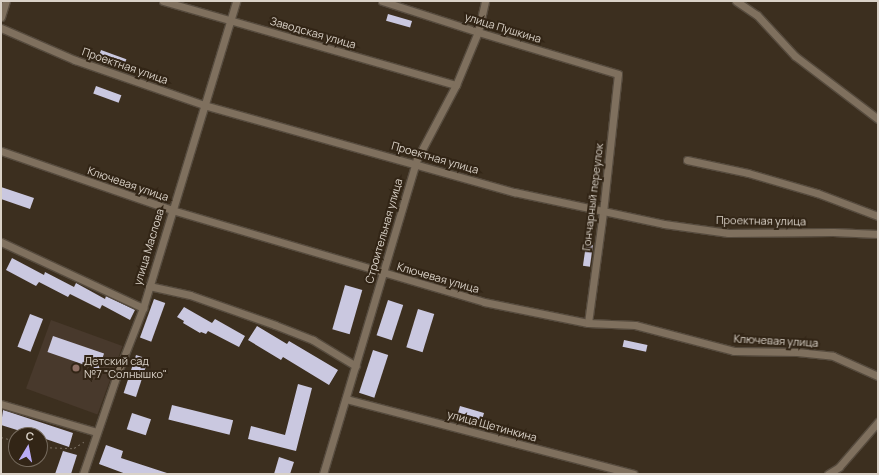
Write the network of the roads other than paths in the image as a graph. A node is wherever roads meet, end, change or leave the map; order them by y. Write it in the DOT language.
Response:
graph roads {
  1 [pos="6,1"];
  2 [pos="164,1"];
  3 [pos="236,1"];
  4 [pos="382,1"];
  5 [pos="485,1"];
  6 [pos="736,1"];
  7 [pos="1,17"];
  8 [pos="230,21"];
  9 [pos="1,28"];
  10 [pos="478,32"];
  11 [pos="618,74"];
  12 [pos="456,85"];
  13 [pos="204,105"];
  14 [pos="878,119"];
  15 [pos="1,151"];
  16 [pos="687,160"];
  17 [pos="415,164"];
  18 [pos="172,210"];
  19 [pos="603,212"];
  20 [pos="878,216"];
  21 [pos="878,234"];
  22 [pos="1,242"];
  23 [pos="384,273"];
  24 [pos="149,286"];
  25 [pos="143,308"];
  26 [pos="588,324"];
  27 [pos="356,366"];
  28 [pos="878,376"];
  29 [pos="346,399"];
  30 [pos="1,404"];
  31 [pos="878,422"];
  32 [pos="98,432"];
  33 [pos="83,474"];
  34 [pos="322,474"];
  35 [pos="633,474"];
  36 [pos="828,474"];
  1 -- 7 [label="street"];
  2 -- 8 [label="street, Заводская улица"];
  3 -- 8 [label="street, улица Маслова"];
  4 -- 10 [label="street, улица Пушкина"];
  5 -- 10 [label="street, Строительная улица"];
  6 -- 14 [label="street"];
  8 -- 12 [label="street, Заводская улица"];
  8 -- 13 [label="street, улица Маслова"];
  9 -- 13 [label="street, Проектная улица"];
  10 -- 11 [label="street, улица Пушкина"];
  10 -- 12 [label="street, Строительная улица"];
  11 -- 19 [label="street, Гончарный переулок"];
  12 -- 17 [label="street, Строительная улица"];
  13 -- 17 [label="street, Проектная улица"];
  13 -- 18 [label="street, улица Маслова"];
  15 -- 18 [label="street, Ключевая улица"];
  16 -- 20 [label="street"];
  17 -- 19 [label="street, Проектная улица"];
  17 -- 23 [label="street, Строительная улица"];
  18 -- 23 [label="street, Ключевая улица"];
  18 -- 24 [label="street, улица Маслова"];
  19 -- 21 [label="street, Проектная улица"];
  19 -- 26 [label="street, Гончарный переулок"];
  22 -- 25 [label="street"];
  23 -- 26 [label="street, Ключевая улица"];
  23 -- 27 [label="street, Строительная улица"];
  24 -- 25 [label="street, улица Маслова"];
  24 -- 27 [label="street"];
  25 -- 32 [label="street, улица Маслова"];
  26 -- 28 [label="street, Ключевая улица"];
  27 -- 29 [label="street, Строительная улица"];
  29 -- 34 [label="street, Строительная улица"];
  29 -- 35 [label="street, улица Щетинкина"];
  30 -- 32 [label="street"];
  31 -- 36 [label="street"];
  32 -- 33 [label="street, улица Маслова"];
}
